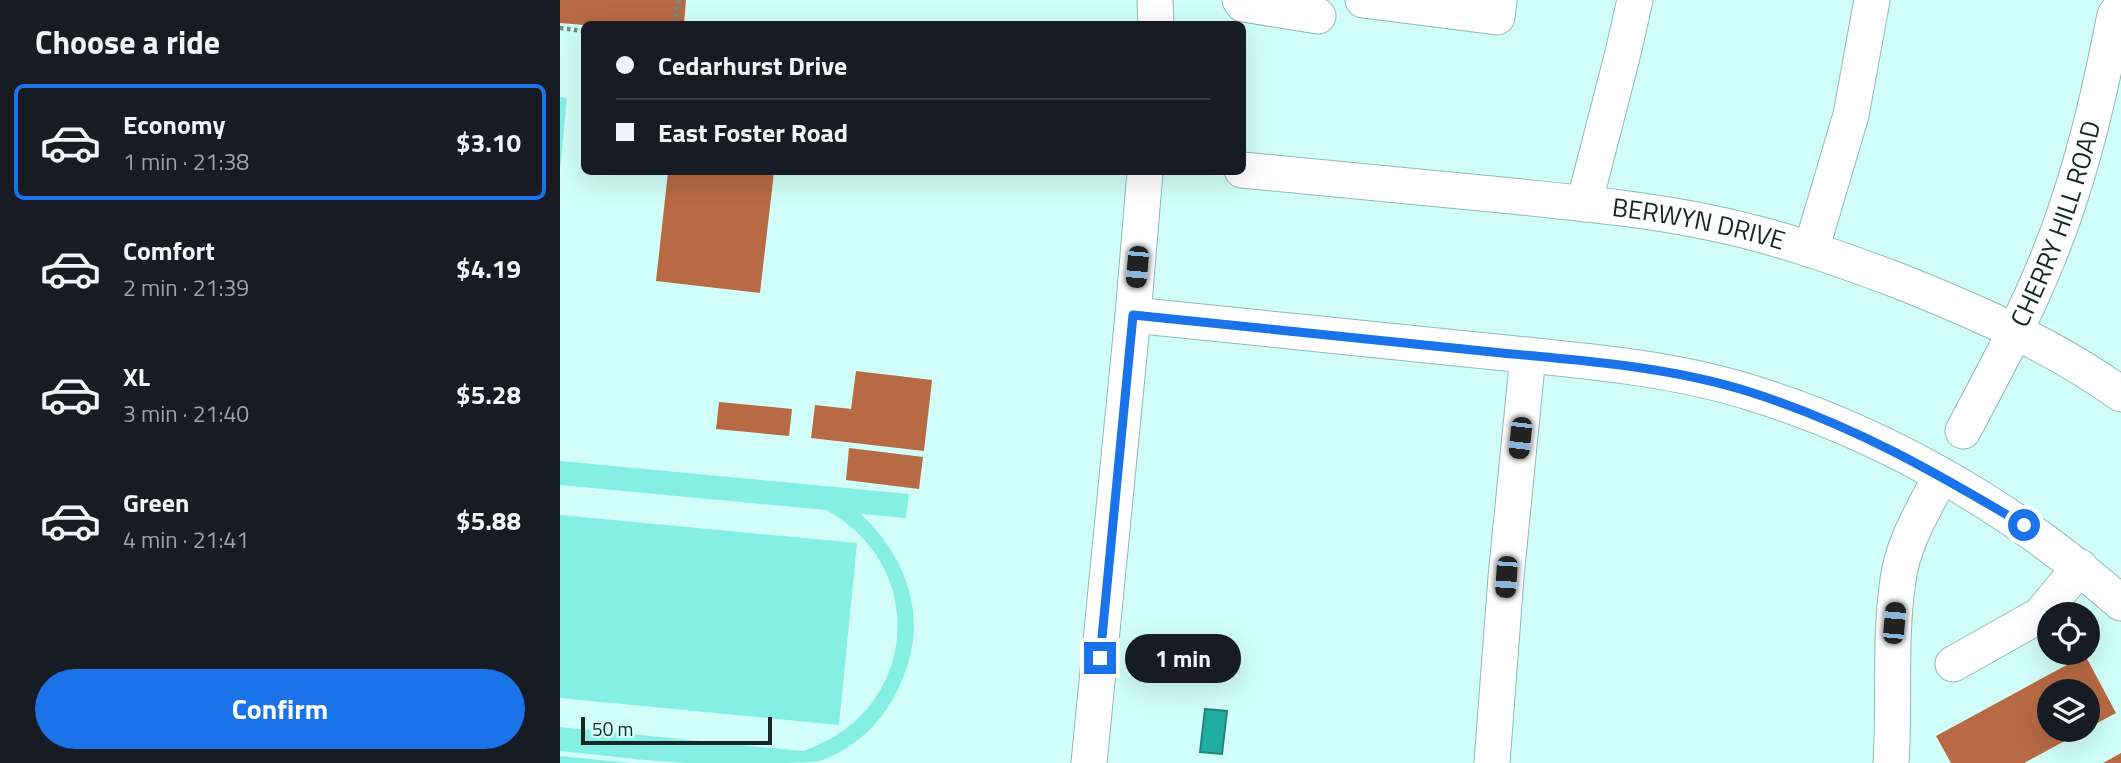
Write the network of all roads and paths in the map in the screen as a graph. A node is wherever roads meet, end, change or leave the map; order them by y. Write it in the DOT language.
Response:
graph roads {
  1 [pos="678,0"];
  2 [pos="1155,0"];
  3 [pos="1240,0"];
  4 [pos="1363,0"];
  5 [pos="1499,0"];
  6 [pos="1634,0"];
  7 [pos="1872,0"];
  8 [pos="2121,7"];
  9 [pos="1318,16"];
  10 [pos="675,21"];
  11 [pos="1156,21"];
  12 [pos="560,28"];
  13 [pos="581,31"];
  14 [pos="1246,170"];
  15 [pos="1145,175"];
  16 [pos="1584,204"];
  17 [pos="1811,250"];
  18 [pos="1133,315"];
  19 [pos="2016,331"];
  20 [pos="1528,355"];
  21 [pos="2121,394"];
  22 [pos="1963,431"];
  23 [pos="1941,476"];
  24 [pos="2080,567"];
  25 [pos="2121,603"];
  26 [pos="1953,664"];
  27 [pos="1089,763"];
  28 [pos="1492,763"];
  29 [pos="1891,763"];
  1 -- 10 [label="path"];
  2 -- 11 [label="street"];
  3 -- 9 [label="street"];
  4 -- 5 [label="street"];
  6 -- 16 [label="street"];
  7 -- 17 [label="street"];
  8 -- 19 [label="street, CHERRY HILL ROAD"];
  12 -- 13 [label="path"];
  14 -- 16 [label="street, BERWYN DRIVE"];
  15 -- 18 [label="street"];
  16 -- 17 [label="street, BERWYN DRIVE"];
  17 -- 19 [label="street, BERWYN DRIVE"];
  18 -- 20 [label="street"];
  18 -- 27 [label="street"];
  19 -- 21 [label="street, BERWYN DRIVE"];
  19 -- 22 [label="street, CHERRY HILL ROAD"];
  20 -- 23 [label="street"];
  20 -- 28 [label="street"];
  23 -- 24 [label="street"];
  23 -- 29 [label="street"];
  24 -- 25 [label="street"];
  24 -- 26 [label="street"];
}
